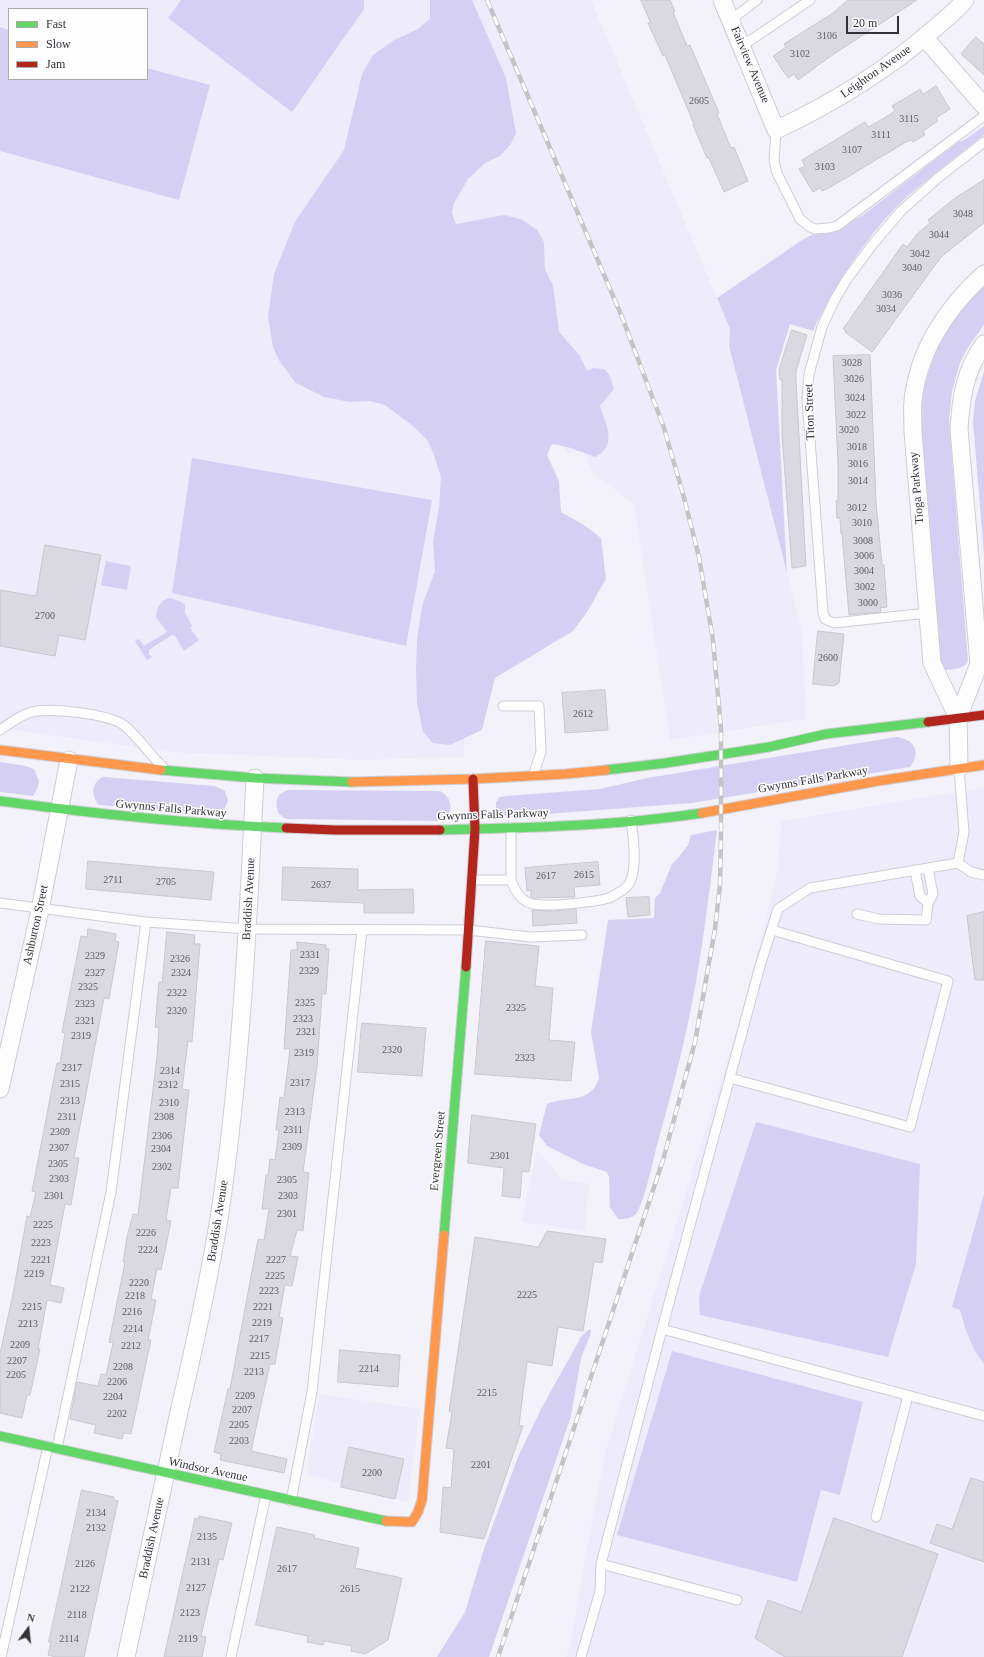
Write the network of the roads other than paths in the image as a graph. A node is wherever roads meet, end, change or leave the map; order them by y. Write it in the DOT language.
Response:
graph roads {
  1 [pos="722,0"];
  2 [pos="757,0"];
  3 [pos="810,0"];
  4 [pos="965,0"];
  5 [pos="731,20"];
  6 [pos="924,37"];
  7 [pos="742,46"];
  8 [pos="984,106"];
  9 [pos="984,116"];
  10 [pos="776,130"];
  11 [pos="984,142"];
  12 [pos="984,274"];
  13 [pos="984,344"];
  14 [pos="927,614"];
  15 [pos="503,706"];
  16 [pos="984,715"];
  17 [pos="958,718"];
  18 [pos="0,730"];
  19 [pos="0,750"];
  20 [pos="69,760"];
  21 [pos="984,765"];
  22 [pos="959,768"];
  23 [pos="167,771"];
  24 [pos="533,776"];
  25 [pos="255,778"];
  26 [pos="473,779"];
  27 [pos="0,801"];
  28 [pos="59,810"];
  29 [pos="631,820"];
  30 [pos="253,827"];
  31 [pos="511,827"];
  32 [pos="475,829"];
  33 [pos="958,863"];
  34 [pos="928,868"];
  35 [pos="915,870"];
  36 [pos="984,875"];
  37 [pos="472,880"];
  38 [pos="511,880"];
  39 [pos="0,903"];
  40 [pos="928,903"];
  41 [pos="40,910"];
  42 [pos="857,914"];
  43 [pos="146,922"];
  44 [pos="248,929"];
  45 [pos="362,930"];
  46 [pos="468,930"];
  47 [pos="772,930"];
  48 [pos="582,935"];
  49 [pos="730,1078"];
  50 [pos="0,1089"];
  51 [pos="662,1329"];
  52 [pos="908,1396"];
  53 [pos="984,1416"];
  54 [pos="0,1436"];
  55 [pos="52,1447"];
  56 [pos="166,1473"];
  57 [pos="266,1495"];
  58 [pos="292,1501"];
  59 [pos="876,1517"];
  60 [pos="412,1522"];
  61 [pos="601,1564"];
  62 [pos="737,1600"];
  63 [pos="0,1657"];
  64 [pos="126,1657"];
  65 [pos="231,1657"];
  66 [pos="582,1657"];
  1 -- 5 [label="street, Fairview Avenue"];
  2 -- 5 [label="lane"];
  3 -- 7 [label="lane"];
  4 -- 6 [label="street, Leighton Avenue"];
  5 -- 7 [label="street, Fairview Avenue"];
  6 -- 8 [label="street"];
  6 -- 10 [label="street, Leighton Avenue"];
  7 -- 10 [label="street, Fairview Avenue"];
  9 -- 10 [label="lane"];
  11 -- 14 [label="lane, Titon Street"];
  12 -- 14 [label="street, Tioga Parkway"];
  13 -- 17 [label="street, Tioga Parkway"];
  14 -- 17 [label="street, Tioga Parkway"];
  15 -- 24 [label="lane"];
  16 -- 17 [label="main road"];
  17 -- 22 [label="street, Tioga Parkway"];
  17 -- 24 [label="main road"];
  18 -- 23 [label="lane"];
  19 -- 20 [label="main road"];
  20 -- 23 [label="main road"];
  20 -- 28 [label="street, Ashburton Street"];
  21 -- 22 [label="main road, Gwynns Falls Parkway"];
  22 -- 29 [label="main road, Gwynns Falls Parkway"];
  22 -- 33 [label="lane"];
  23 -- 25 [label="main road"];
  24 -- 26 [label="main road"];
  25 -- 26 [label="main road"];
  25 -- 30 [label="street, Braddish Avenue"];
  26 -- 32 [label="main road, Evergreen Street"];
  27 -- 28 [label="main road, Gwynns Falls Parkway"];
  28 -- 30 [label="main road, Gwynns Falls Parkway"];
  28 -- 41 [label="street, Ashburton Street"];
  29 -- 31 [label="main road, Gwynns Falls Parkway"];
  29 -- 38 [label="lane"];
  30 -- 32 [label="main road, Gwynns Falls Parkway"];
  30 -- 44 [label="street, Braddish Avenue"];
  31 -- 32 [label="main road, Gwynns Falls Parkway"];
  31 -- 38 [label="lane"];
  32 -- 37 [label="main road, Evergreen Street"];
  33 -- 34 [label="lane"];
  33 -- 36 [label="lane"];
  34 -- 35 [label="lane"];
  34 -- 40 [label="lane"];
  35 -- 40 [label="lane"];
  35 -- 47 [label="lane"];
  37 -- 38 [label="lane"];
  37 -- 46 [label="main road, Evergreen Street"];
  39 -- 41 [label="lane"];
  40 -- 42 [label="lane"];
  41 -- 43 [label="lane"];
  41 -- 50 [label="street, Ashburton Street"];
  43 -- 44 [label="lane"];
  43 -- 55 [label="lane"];
  44 -- 45 [label="lane"];
  44 -- 56 [label="street, Braddish Avenue"];
  45 -- 46 [label="lane"];
  45 -- 58 [label="lane"];
  46 -- 48 [label="lane"];
  46 -- 60 [label="main road, Evergreen Street"];
  47 -- 49 [label="lane"];
  47 -- 49 [label="lane"];
  49 -- 51 [label="lane"];
  51 -- 52 [label="lane"];
  51 -- 61 [label="lane"];
  52 -- 53 [label="lane"];
  52 -- 59 [label="lane"];
  54 -- 55 [label="main road, Windsor Avenue"];
  55 -- 56 [label="main road, Windsor Avenue"];
  55 -- 63 [label="lane"];
  56 -- 57 [label="main road, Windsor Avenue"];
  56 -- 64 [label="street, Braddish Avenue"];
  57 -- 58 [label="main road, Windsor Avenue"];
  57 -- 65 [label="lane"];
  58 -- 60 [label="main road, Windsor Avenue"];
  61 -- 62 [label="lane"];
  61 -- 66 [label="lane"];
}
